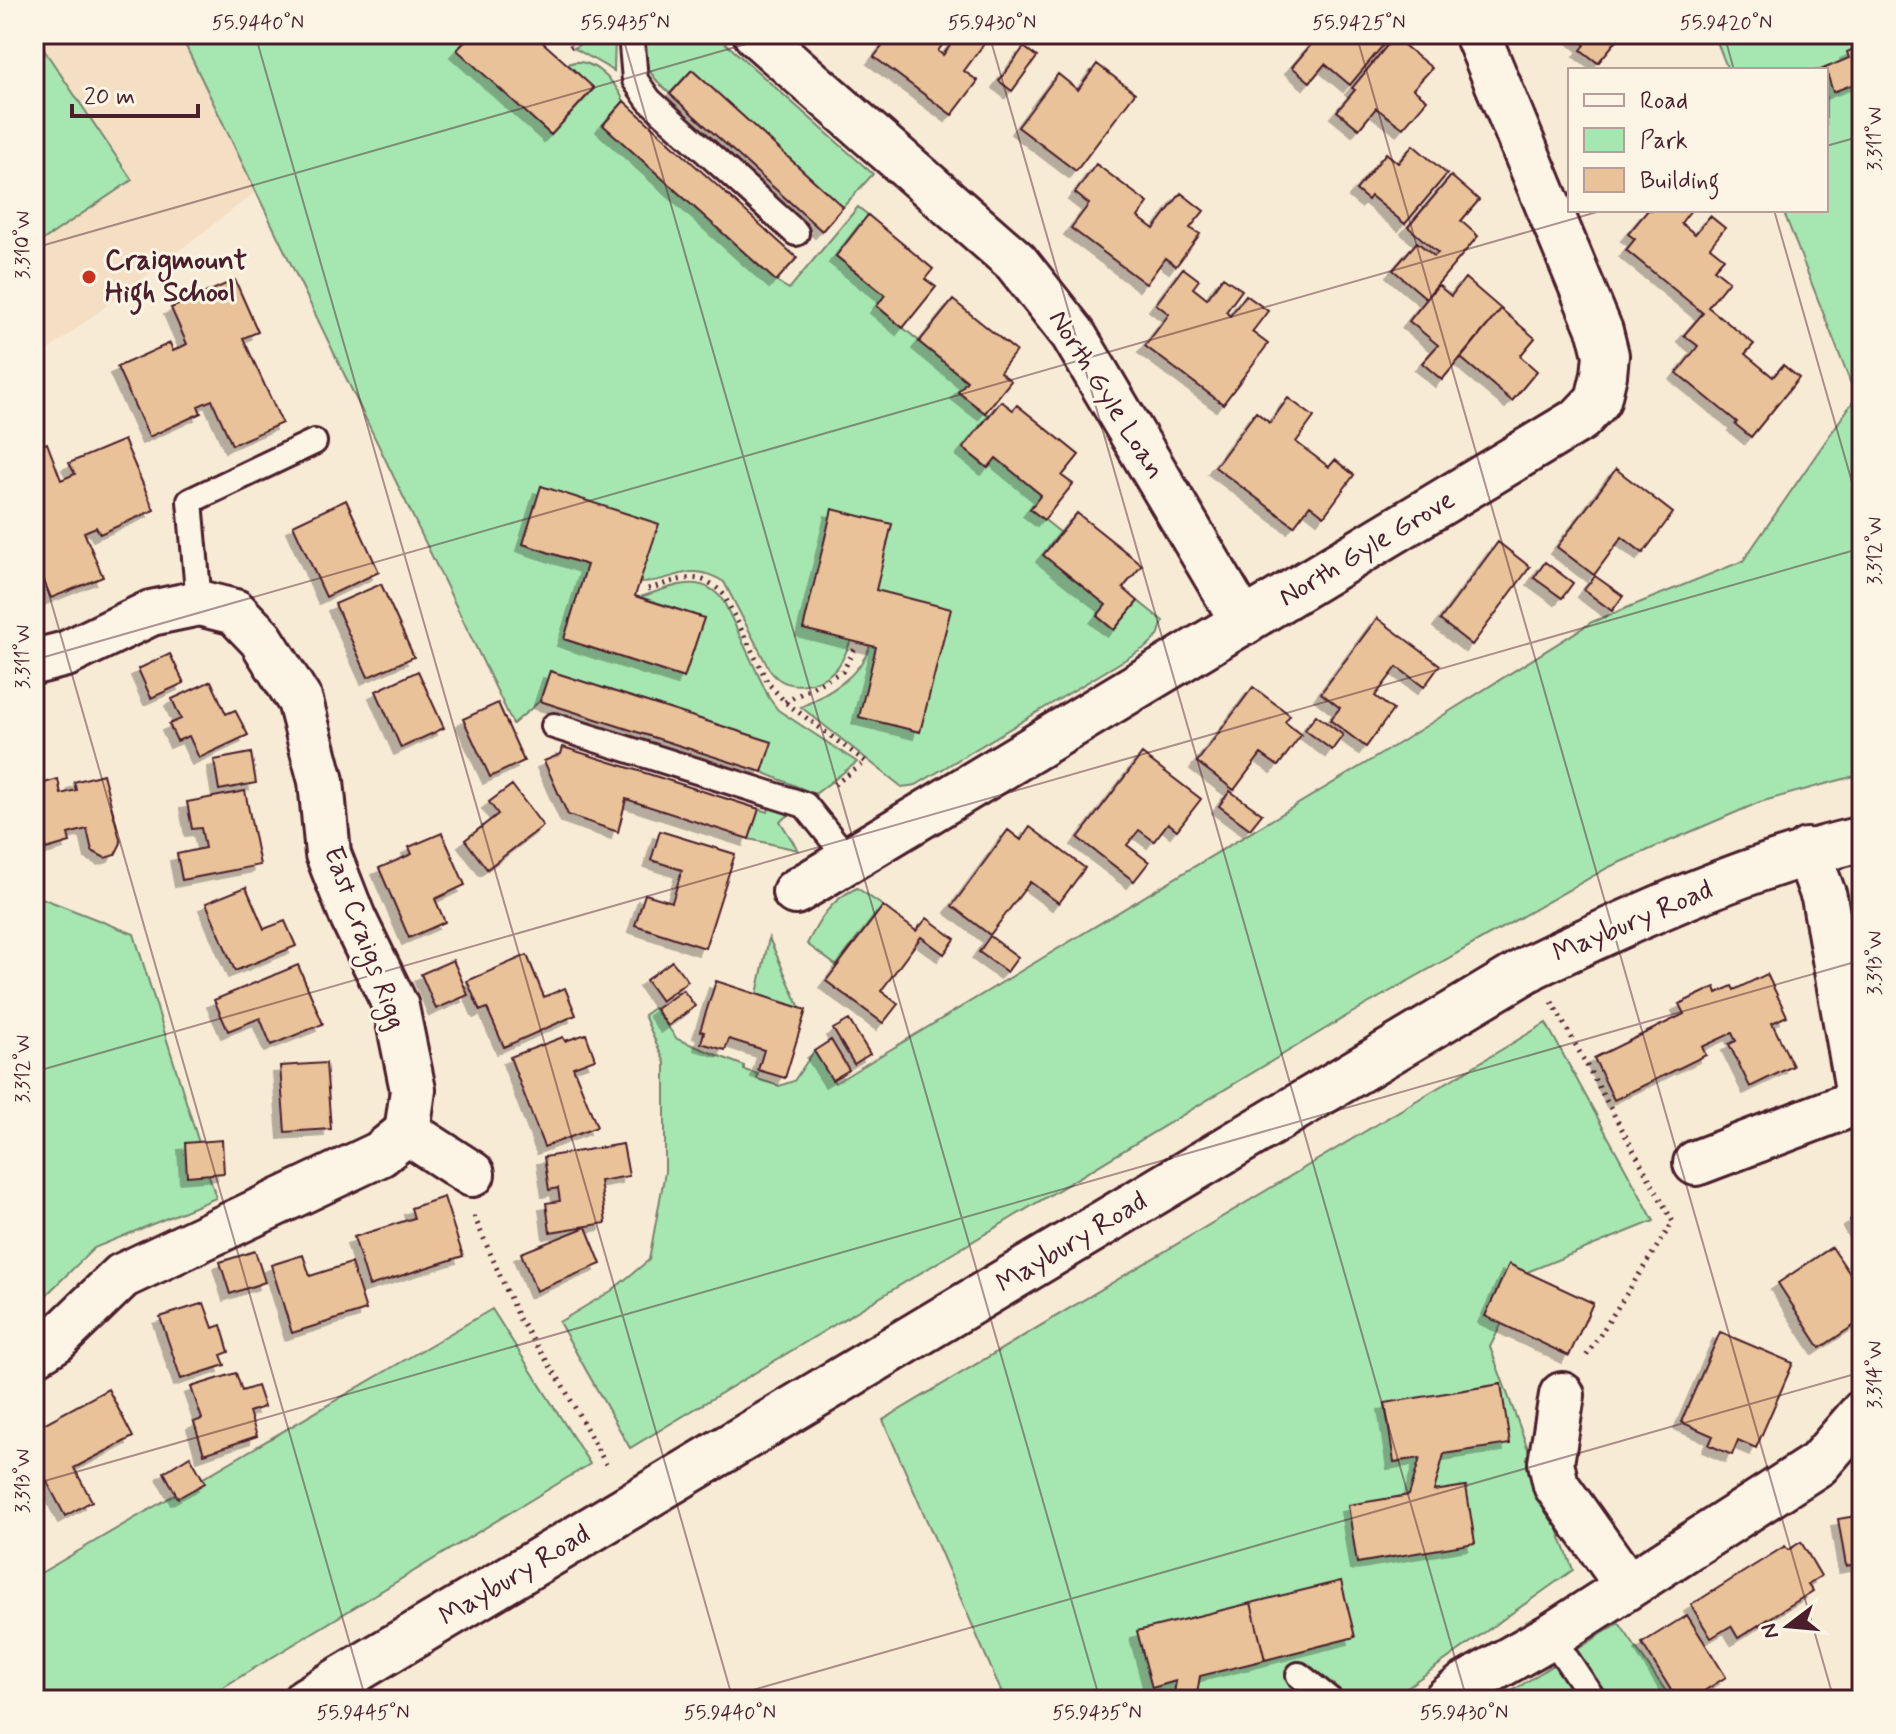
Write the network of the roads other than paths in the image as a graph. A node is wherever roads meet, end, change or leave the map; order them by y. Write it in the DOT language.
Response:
graph roads {
  1 [pos="631,34"];
  2 [pos="756,34"];
  3 [pos="1477,34"];
  4 [pos="796,233"];
  5 [pos="314,442"];
  6 [pos="199,603"];
  7 [pos="1244,623"];
  8 [pos="34,662"];
  9 [pos="554,726"];
  10 [pos="1862,839"];
  11 [pos="1807,851"];
  12 [pos="849,860"];
  13 [pos="795,892"];
  14 [pos="1857,1055"];
  15 [pos="407,1132"];
  16 [pos="1696,1163"];
  17 [pos="472,1174"];
  18 [pos="34,1354"];
  19 [pos="1562,1395"];
  20 [pos="1862,1413"];
  21 [pos="1627,1585"];
  22 [pos="1551,1636"];
  23 [pos="1299,1675"];
  24 [pos="306,1700"];
  25 [pos="1330,1700"];
  26 [pos="1446,1700"];
  27 [pos="1594,1700"];
  1 -- 4 [label="lane"];
  2 -- 7 [label="street, North Gyle Loan"];
  3 -- 7 [label="street, North Gyle Grove"];
  5 -- 6 [label="lane"];
  6 -- 8 [label="street, East Craigs Rigg"];
  6 -- 15 [label="street, East Craigs Rigg"];
  7 -- 12 [label="street, North Gyle Grove"];
  9 -- 12 [label="lane"];
  10 -- 11 [label="street, Maybury Road"];
  11 -- 14 [label="street"];
  11 -- 24 [label="street, Maybury Road"];
  12 -- 13 [label="street, North Gyle Grove"];
  14 -- 16 [label="street"];
  15 -- 17 [label="street"];
  15 -- 18 [label="street"];
  19 -- 21 [label="street"];
  20 -- 21 [label="street"];
  21 -- 22 [label="street"];
  22 -- 26 [label="street"];
  22 -- 27 [label="lane"];
  23 -- 25 [label="lane"];
}
